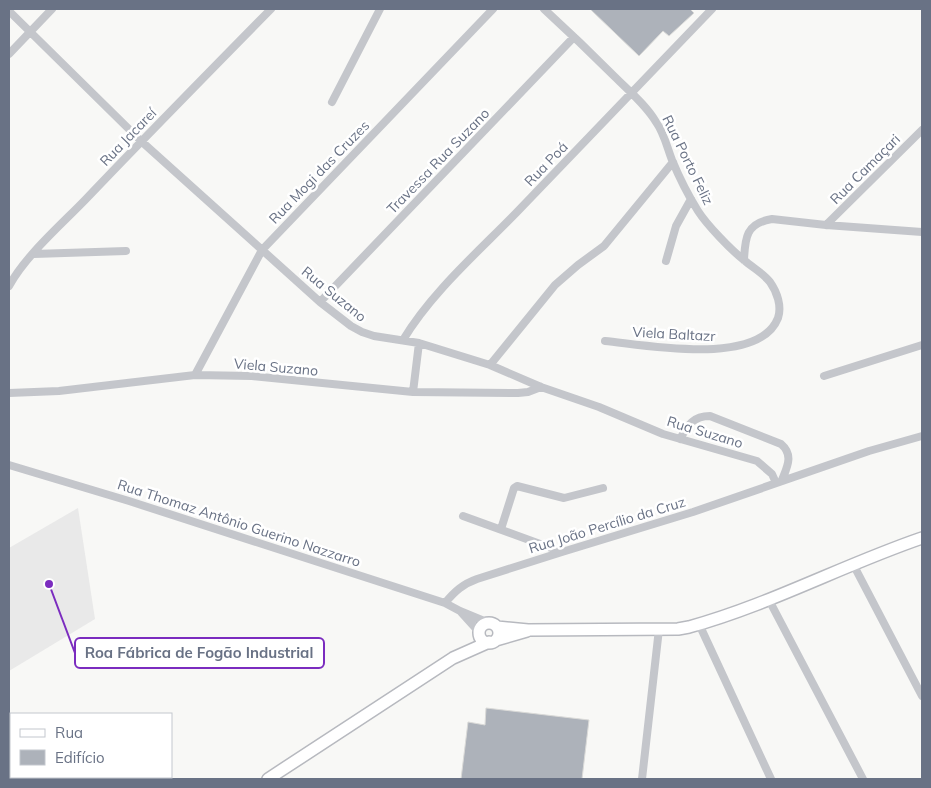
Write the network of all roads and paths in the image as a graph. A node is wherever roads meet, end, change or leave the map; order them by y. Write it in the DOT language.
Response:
graph roads {
  1 [pos="52,9"];
  2 [pos="271,9"];
  3 [pos="380,9"];
  4 [pos="493,9"];
  5 [pos="544,9"];
  6 [pos="712,9"];
  7 [pos="9,11"];
  8 [pos="29,32"];
  9 [pos="574,37"];
  10 [pos="9,54"];
  11 [pos="632,94"];
  12 [pos="332,102"];
  13 [pos="922,130"];
  14 [pos="141,141"];
  15 [pos="673,162"];
  16 [pos="691,199"];
  17 [pos="826,225"];
  18 [pos="922,232"];
  19 [pos="262,250"];
  20 [pos="126,251"];
  21 [pos="34,254"];
  22 [pos="744,260"];
  23 [pos="666,261"];
  24 [pos="9,286"];
  25 [pos="320,302"];
  26 [pos="403,340"];
  27 [pos="604,341"];
  28 [pos="419,343"];
  29 [pos="922,345"];
  30 [pos="490,366"];
  31 [pos="195,374"];
  32 [pos="824,376"];
  33 [pos="541,387"];
  34 [pos="413,392"];
  35 [pos="9,393"];
  36 [pos="922,436"];
  37 [pos="680,439"];
  38 [pos="9,465"];
  39 [pos="779,482"];
  40 [pos="603,488"];
  41 [pos="464,516"];
  42 [pos="501,529"];
  43 [pos="922,538"];
  44 [pos="562,552"];
  45 [pos="853,564"];
  46 [pos="770,600"];
  47 [pos="445,602"];
  48 [pos="460,611"];
  49 [pos="699,624"];
  50 [pos="493,625"];
  51 [pos="659,629"];
  52 [pos="528,630"];
  53 [pos="480,634"];
  54 [pos="492,641"];
  55 [pos="453,658"];
  56 [pos="922,696"];
  57 [pos="268,779"];
  58 [pos="642,779"];
  59 [pos="771,779"];
  60 [pos="862,779"];
  1 -- 8 [label="street"];
  2 -- 14 [label="street, Rua Jacareí"];
  3 -- 12 [label="street"];
  4 -- 19 [label="street, Rua Mogi das Cruzes"];
  5 -- 9 [label="street, Rua Porto Feliz"];
  6 -- 11 [label="street, Rua Poá"];
  7 -- 8 [label="street, Rua Suzano"];
  8 -- 10 [label="street"];
  8 -- 14 [label="street, Rua Suzano"];
  9 -- 11 [label="street, Rua Porto Feliz"];
  9 -- 25 [label="street, Travessa Rua Suzano"];
  11 -- 15 [label="street, Rua Porto Feliz"];
  11 -- 26 [label="street, Rua Poá"];
  13 -- 17 [label="street, Rua Camaçari"];
  14 -- 19 [label="street, Rua Suzano"];
  14 -- 21 [label="street, Rua Jacareí"];
  15 -- 16 [label="street, Rua Porto Feliz"];
  15 -- 30 [label="street"];
  16 -- 22 [label="street, Rua Porto Feliz"];
  16 -- 23 [label="street"];
  17 -- 18 [label="street"];
  17 -- 22 [label="street"];
  19 -- 25 [label="street, Rua Suzano"];
  19 -- 31 [label="street, Rua Mogi das Cruzes"];
  20 -- 21 [label="street"];
  21 -- 24 [label="street, Rua Jacareí"];
  22 -- 27 [label="street, Viela Baltazr"];
  25 -- 26 [label="street, Rua Suzano"];
  26 -- 28 [label="street, Rua Suzano"];
  28 -- 30 [label="street, Rua Suzano"];
  28 -- 34 [label="street"];
  29 -- 32 [label="street"];
  30 -- 33 [label="street, Rua Suzano"];
  31 -- 34 [label="street, Viela Suzano"];
  31 -- 35 [label="street, Viela Suzano"];
  33 -- 34 [label="street, Viela Suzano"];
  33 -- 37 [label="street, Rua Suzano"];
  36 -- 39 [label="street, Rua João Percílio da Cruz"];
  37 -- 39 [label="street, Rua Suzano"];
  37 -- 39 [label="street"];
  38 -- 47 [label="street, Rua Thomaz Antônio Guerino Nazzarro"];
  39 -- 44 [label="street, Rua João Percílio da Cruz"];
  40 -- 42 [label="street"];
  41 -- 42 [label="street"];
  42 -- 44 [label="street"];
  43 -- 45 [label="main road"];
  44 -- 47 [label="street, Rua João Percílio da Cruz"];
  45 -- 46 [label="main road"];
  45 -- 56 [label="street"];
  46 -- 49 [label="main road"];
  46 -- 60 [label="street"];
  47 -- 48 [label="street, Rua Thomaz Antônio Guerino Nazzarro"];
  48 -- 50 [label="street, Rua Thomaz Antônio Guerino Nazzarro"];
  48 -- 53 [label="street, Rua Thomaz Antônio Guerino Nazzarro"];
  49 -- 51 [label="main road"];
  49 -- 59 [label="street"];
  50 -- 52 [label="main road"];
  50 -- 53 [label="main road"];
  50 -- 54 [label="main road"];
  51 -- 52 [label="main road"];
  51 -- 58 [label="street"];
  52 -- 54 [label="main road"];
  53 -- 54 [label="main road"];
  53 -- 55 [label="main road"];
  54 -- 55 [label="main road"];
  55 -- 57 [label="main road"];
}
